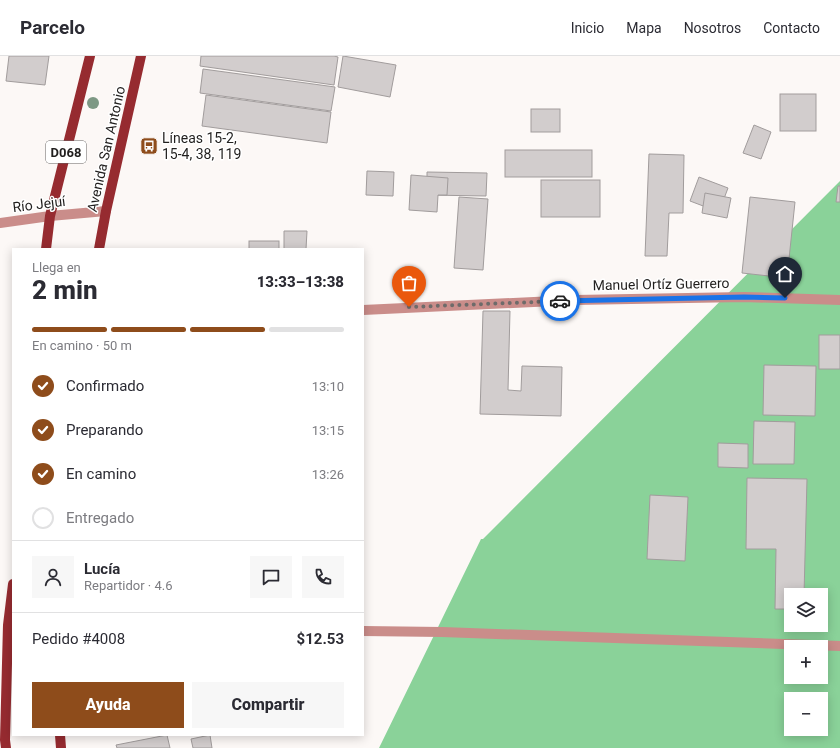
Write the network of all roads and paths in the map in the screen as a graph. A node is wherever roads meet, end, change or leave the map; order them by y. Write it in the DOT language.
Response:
graph roads {
  1 [pos="90,56"];
  2 [pos="141,56"];
  3 [pos="106,211"];
  4 [pos="50,216"];
  5 [pos="0,223"];
  6 [pos="46,248"];
  7 [pos="99,248"];
  8 [pos="840,300"];
  9 [pos="364,310"];
  10 [pos="12,604"];
  11 [pos="11,625"];
  12 [pos="364,631"];
  13 [pos="840,646"];
  14 [pos="60,736"];
  15 [pos="6,748"];
  16 [pos="61,748"];
  1 -- 4 [label="main road, D068"];
  2 -- 3 [label="main road, Avenida San Antonio"];
  3 -- 4 [label="street, Río Jejuí"];
  3 -- 7 [label="main road, Avenida San Antonio"];
  4 -- 5 [label="street, Río Jejuí"];
  4 -- 6 [label="main road, D068"];
  8 -- 9 [label="street, Manuel Ortíz Guerrero"];
  10 -- 11 [label="main road"];
  11 -- 15 [label="main road"];
  12 -- 13 [label="street"];
  14 -- 16 [label="main road"];
}
